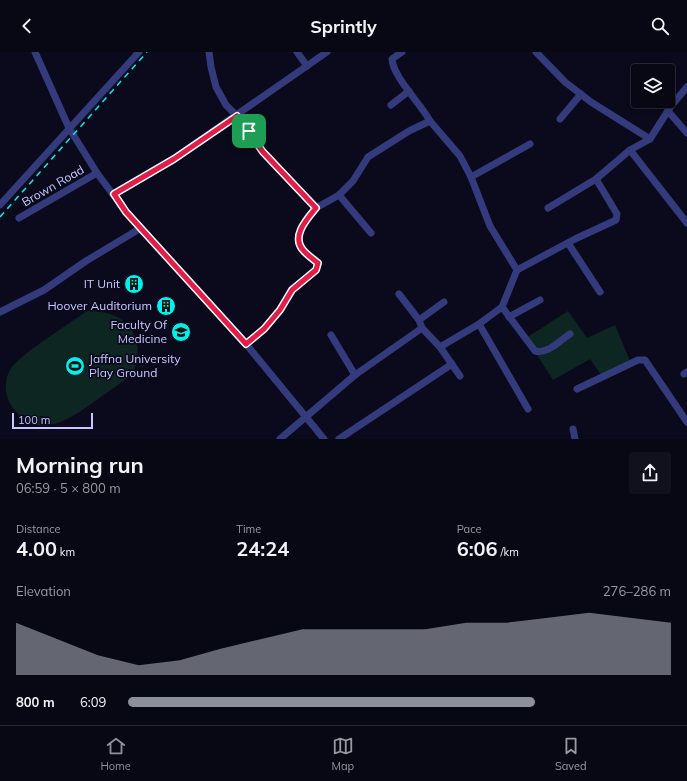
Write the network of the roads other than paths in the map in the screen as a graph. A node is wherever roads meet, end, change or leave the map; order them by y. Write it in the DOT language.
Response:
graph roads {
  1 [pos="35,52"];
  2 [pos="140,52"];
  3 [pos="210,52"];
  4 [pos="297,52"];
  5 [pos="327,52"];
  6 [pos="402,52"];
  7 [pos="536,52"];
  8 [pos="307,66"];
  9 [pos="687,87"];
  10 [pos="409,91"];
  11 [pos="581,94"];
  12 [pos="391,105"];
  13 [pos="668,111"];
  14 [pos="237,116"];
  15 [pos="560,119"];
  16 [pos="430,121"];
  17 [pos="69,128"];
  18 [pos="687,133"];
  19 [pos="650,139"];
  20 [pos="530,144"];
  21 [pos="630,150"];
  22 [pos="97,173"];
  23 [pos="471,177"];
  24 [pos="596,179"];
  25 [pos="114,194"];
  26 [pos="339,195"];
  27 [pos="0,205"];
  28 [pos="316,208"];
  29 [pos="548,208"];
  30 [pos="20,218"];
  31 [pos="687,223"];
  32 [pos="141,228"];
  33 [pos="371,233"];
  34 [pos="568,243"];
  35 [pos="517,270"];
  36 [pos="600,292"];
  37 [pos="399,294"];
  38 [pos="540,300"];
  39 [pos="444,302"];
  40 [pos="502,307"];
  41 [pos="0,312"];
  42 [pos="509,317"];
  43 [pos="418,320"];
  44 [pos="479,324"];
  45 [pos="422,328"];
  46 [pos="570,334"];
  47 [pos="331,335"];
  48 [pos="246,344"];
  49 [pos="440,347"];
  50 [pos="452,364"];
  51 [pos="355,375"];
  52 [pos="460,376"];
  53 [pos="576,389"];
  54 [pos="528,409"];
  55 [pos="308,417"];
  56 [pos="687,422"];
  57 [pos="573,429"];
  58 [pos="280,439"];
  59 [pos="324,439"];
  60 [pos="339,439"];
  61 [pos="575,439"];
  1 -- 17 [label="street"];
  2 -- 17 [label="street"];
  3 -- 14 [label="street"];
  4 -- 8 [label="street"];
  5 -- 8 [label="street"];
  6 -- 10 [label="street"];
  7 -- 11 [label="street"];
  8 -- 14 [label="street"];
  9 -- 13 [label="street"];
  10 -- 12 [label="street"];
  10 -- 16 [label="street"];
  11 -- 15 [label="street"];
  11 -- 19 [label="street"];
  13 -- 18 [label="street"];
  13 -- 19 [label="street"];
  14 -- 25 [label="street"];
  14 -- 28 [label="street"];
  16 -- 23 [label="street"];
  16 -- 26 [label="street"];
  17 -- 22 [label="street"];
  17 -- 27 [label="street"];
  19 -- 21 [label="street"];
  20 -- 23 [label="street"];
  21 -- 24 [label="street"];
  21 -- 31 [label="street"];
  22 -- 25 [label="street"];
  22 -- 30 [label="street, Brown Road"];
  23 -- 35 [label="street"];
  24 -- 29 [label="street"];
  24 -- 34 [label="street"];
  25 -- 32 [label="street"];
  26 -- 28 [label="street"];
  26 -- 33 [label="street"];
  28 -- 48 [label="street"];
  32 -- 41 [label="street"];
  32 -- 48 [label="street"];
  34 -- 35 [label="street"];
  34 -- 36 [label="street"];
  35 -- 40 [label="street"];
  37 -- 43 [label="street"];
  38 -- 42 [label="street"];
  39 -- 43 [label="street"];
  40 -- 42 [label="street"];
  40 -- 44 [label="street"];
  42 -- 46 [label="street"];
  43 -- 45 [label="street"];
  44 -- 49 [label="street"];
  44 -- 54 [label="street"];
  45 -- 49 [label="street"];
  45 -- 51 [label="street"];
  47 -- 51 [label="street"];
  48 -- 55 [label="street"];
  49 -- 50 [label="street"];
  50 -- 52 [label="street"];
  50 -- 60 [label="street"];
  51 -- 55 [label="street"];
  53 -- 56 [label="street"];
  55 -- 58 [label="street"];
  55 -- 59 [label="street"];
  57 -- 61 [label="street"];
}
